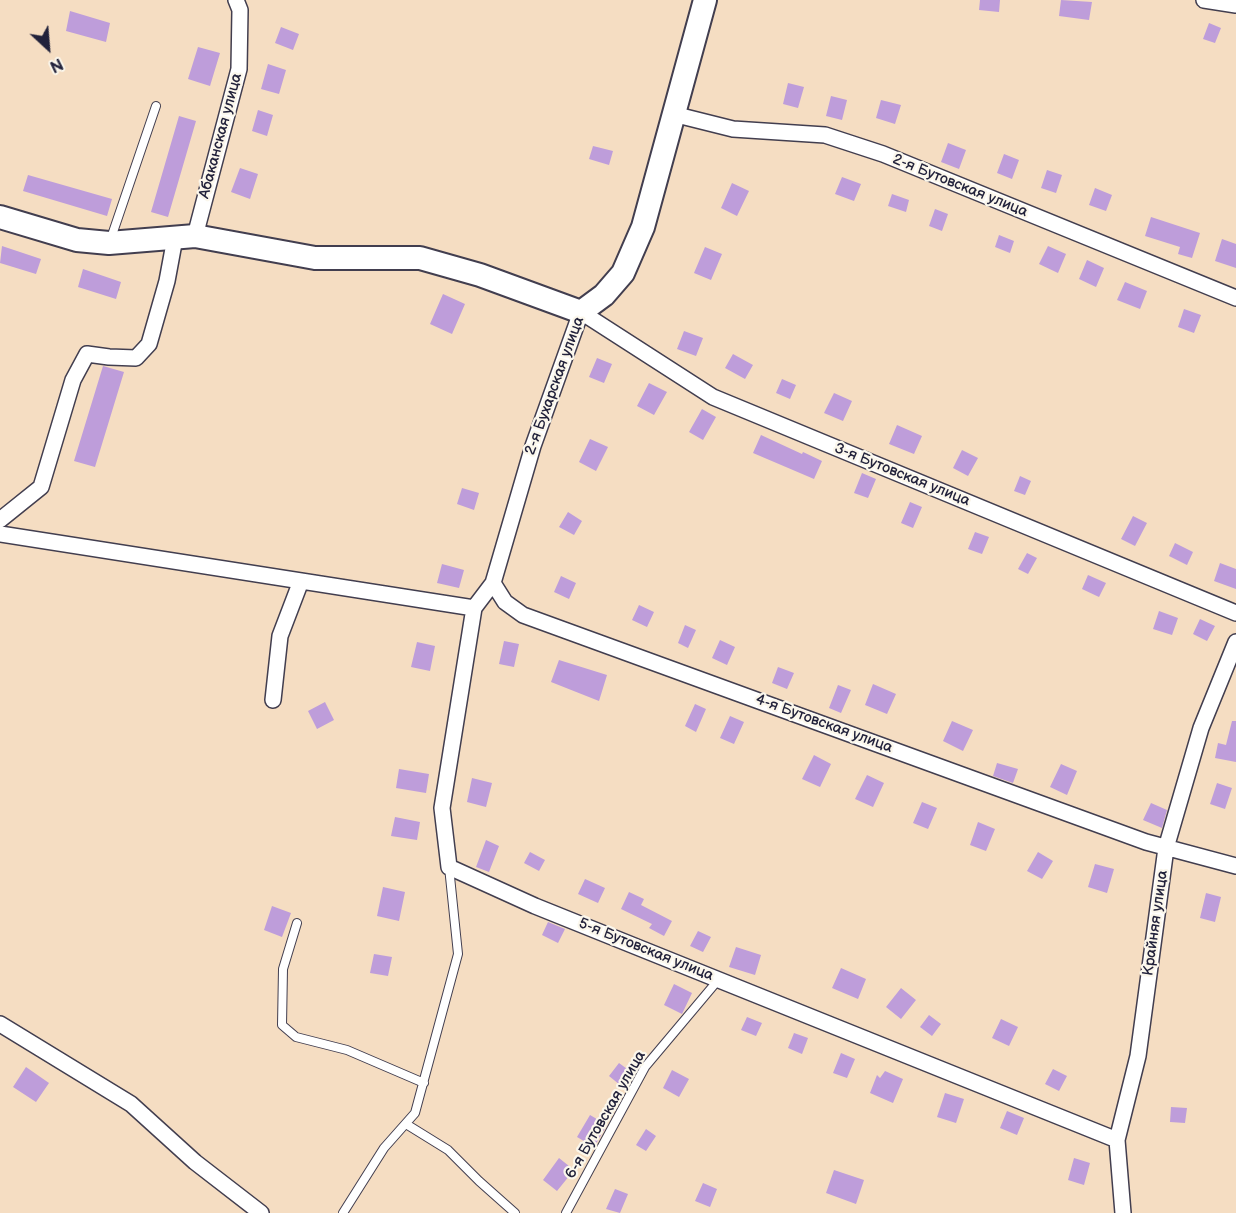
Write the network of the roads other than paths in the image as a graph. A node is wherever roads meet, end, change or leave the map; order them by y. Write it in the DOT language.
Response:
graph roads {
  1 [pos="236,0"];
  2 [pos="705,0"];
  3 [pos="1204,0"];
  4 [pos="1236,5"];
  5 [pos="156,106"];
  6 [pos="673,114"];
  7 [pos="0,217"];
  8 [pos="185,237"];
  9 [pos="109,243"];
  10 [pos="1236,298"];
  11 [pos="581,312"];
  12 [pos="0,520"];
  13 [pos="0,534"];
  14 [pos="301,581"];
  15 [pos="493,583"];
  16 [pos="474,608"];
  17 [pos="1236,613"];
  18 [pos="1236,642"];
  19 [pos="273,700"];
  20 [pos="1166,848"];
  21 [pos="1236,866"];
  22 [pos="449,867"];
  23 [pos="297,923"];
  24 [pos="719,979"];
  25 [pos="0,1024"];
  26 [pos="423,1083"];
  27 [pos="406,1124"];
  28 [pos="1117,1140"];
  29 [pos="261,1213"];
  30 [pos="343,1213"];
  31 [pos="515,1213"];
  32 [pos="566,1213"];
  33 [pos="1124,1213"];
  1 -- 8 [label="street, Абаканская улица"];
  2 -- 6 [label="street, 2-я Бухарская улица"];
  3 -- 4 [label="street"];
  5 -- 9 [label="lane"];
  6 -- 10 [label="street, 2-я Бутовская улица"];
  6 -- 11 [label="street, 2-я Бухарская улица"];
  7 -- 9 [label="street"];
  8 -- 9 [label="street"];
  8 -- 11 [label="street"];
  8 -- 12 [label="street, Абаканская улица"];
  11 -- 15 [label="street, 2-я Бухарская улица"];
  11 -- 17 [label="street, 3-я Бутовская улица"];
  13 -- 14 [label="street"];
  14 -- 16 [label="street"];
  14 -- 19 [label="street"];
  15 -- 16 [label="street"];
  15 -- 20 [label="street, 4-я Бутовская улица"];
  16 -- 22 [label="street"];
  18 -- 20 [label="street, Крайняя улица"];
  20 -- 21 [label="street, 4-я Бутовская улица"];
  20 -- 28 [label="street, Крайняя улица"];
  22 -- 24 [label="street, 5-я Бутовская улица"];
  22 -- 26 [label="lane"];
  23 -- 26 [label="lane"];
  24 -- 28 [label="street, 5-я Бутовская улица"];
  24 -- 32 [label="lane, 6-я Бутовская улица"];
  25 -- 29 [label="street"];
  26 -- 27 [label="lane"];
  27 -- 30 [label="lane"];
  27 -- 31 [label="lane"];
  28 -- 33 [label="street, Крайняя улица"];
}
